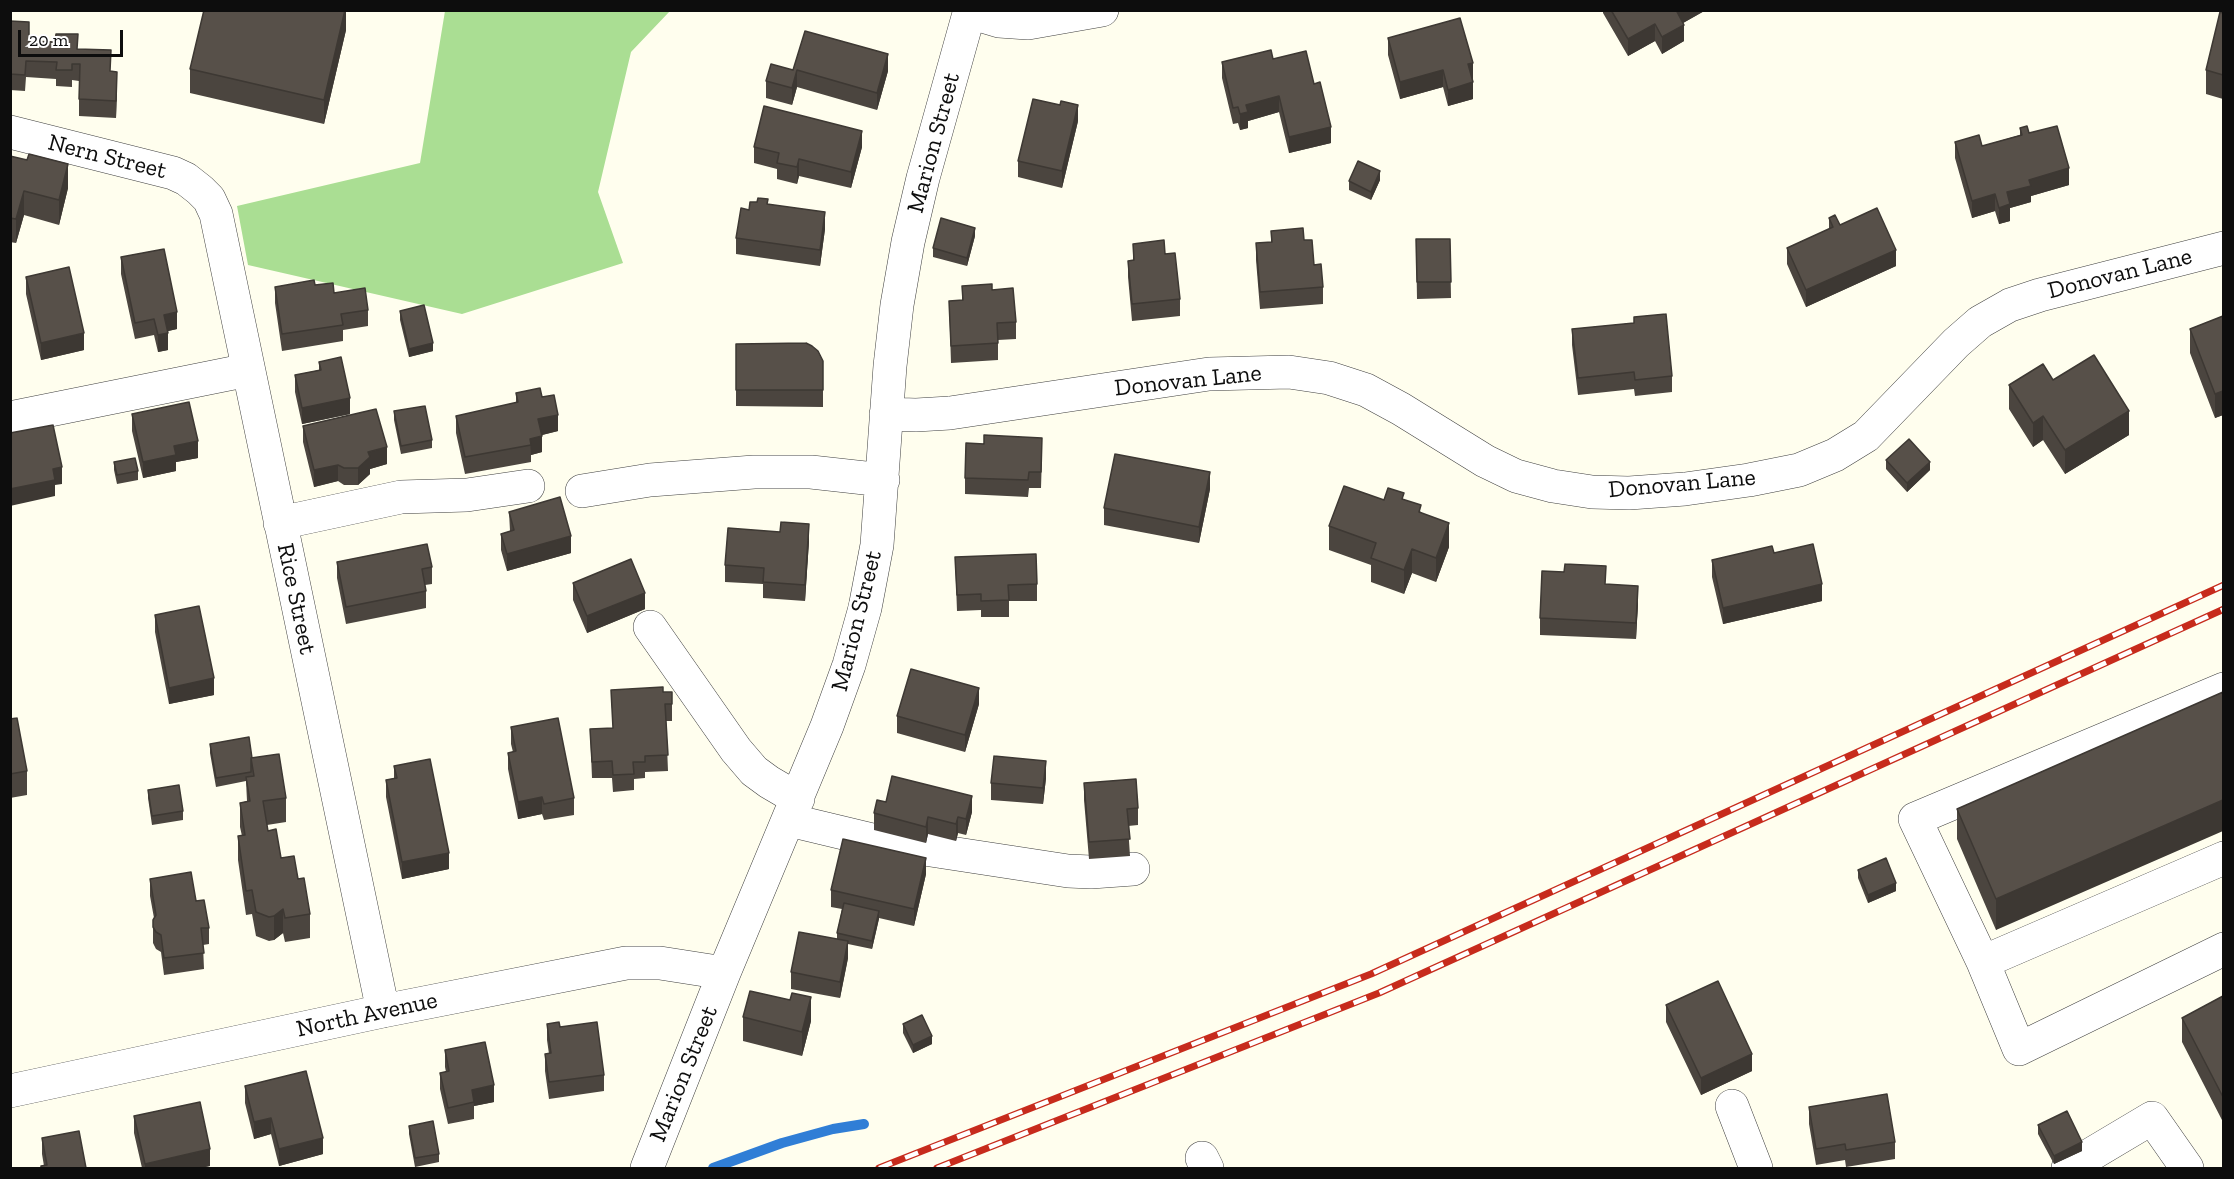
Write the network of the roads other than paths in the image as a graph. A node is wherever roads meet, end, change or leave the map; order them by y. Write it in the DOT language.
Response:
graph roads {
  1 [pos="1102,10"];
  2 [pos="970,11"];
  3 [pos="10,132"];
  4 [pos="200,190"];
  5 [pos="2223,248"];
  6 [pos="248,370"];
  7 [pos="886,414"];
  8 [pos="10,418"];
  9 [pos="883,480"];
  10 [pos="528,486"];
  11 [pos="582,491"];
  12 [pos="280,523"];
  13 [pos="650,627"];
  14 [pos="2223,689"];
  15 [pos="793,809"];
  16 [pos="2223,858"];
  17 [pos="1133,869"];
  18 [pos="2223,950"];
  19 [pos="1983,962"];
  20 [pos="724,973"];
  21 [pos="383,1011"];
  22 [pos="10,1090"];
  23 [pos="1732,1106"];
  24 [pos="647,1168"];
  25 [pos="1756,1168"];
  26 [pos="2068,1168"];
  27 [pos="2187,1168"];
  1 -- 2 [label="street"];
  2 -- 7 [label="street, Marion Street"];
  3 -- 4 [label="street, Nern Street"];
  4 -- 6 [label="street, Rice Street"];
  5 -- 7 [label="street, Donovan Lane"];
  6 -- 8 [label="street"];
  6 -- 12 [label="street, Rice Street"];
  7 -- 9 [label="street, Marion Street"];
  9 -- 11 [label="street"];
  9 -- 15 [label="street, Marion Street"];
  10 -- 12 [label="street"];
  12 -- 21 [label="street, Rice Street"];
  13 -- 15 [label="street"];
  14 -- 19 [label="street"];
  15 -- 17 [label="street"];
  15 -- 20 [label="street, Marion Street"];
  16 -- 19 [label="street"];
  18 -- 19 [label="street"];
  20 -- 21 [label="street, North Avenue"];
  20 -- 24 [label="street, Marion Street"];
  21 -- 22 [label="street, North Avenue"];
  23 -- 25 [label="street"];
  26 -- 27 [label="street"];
}
